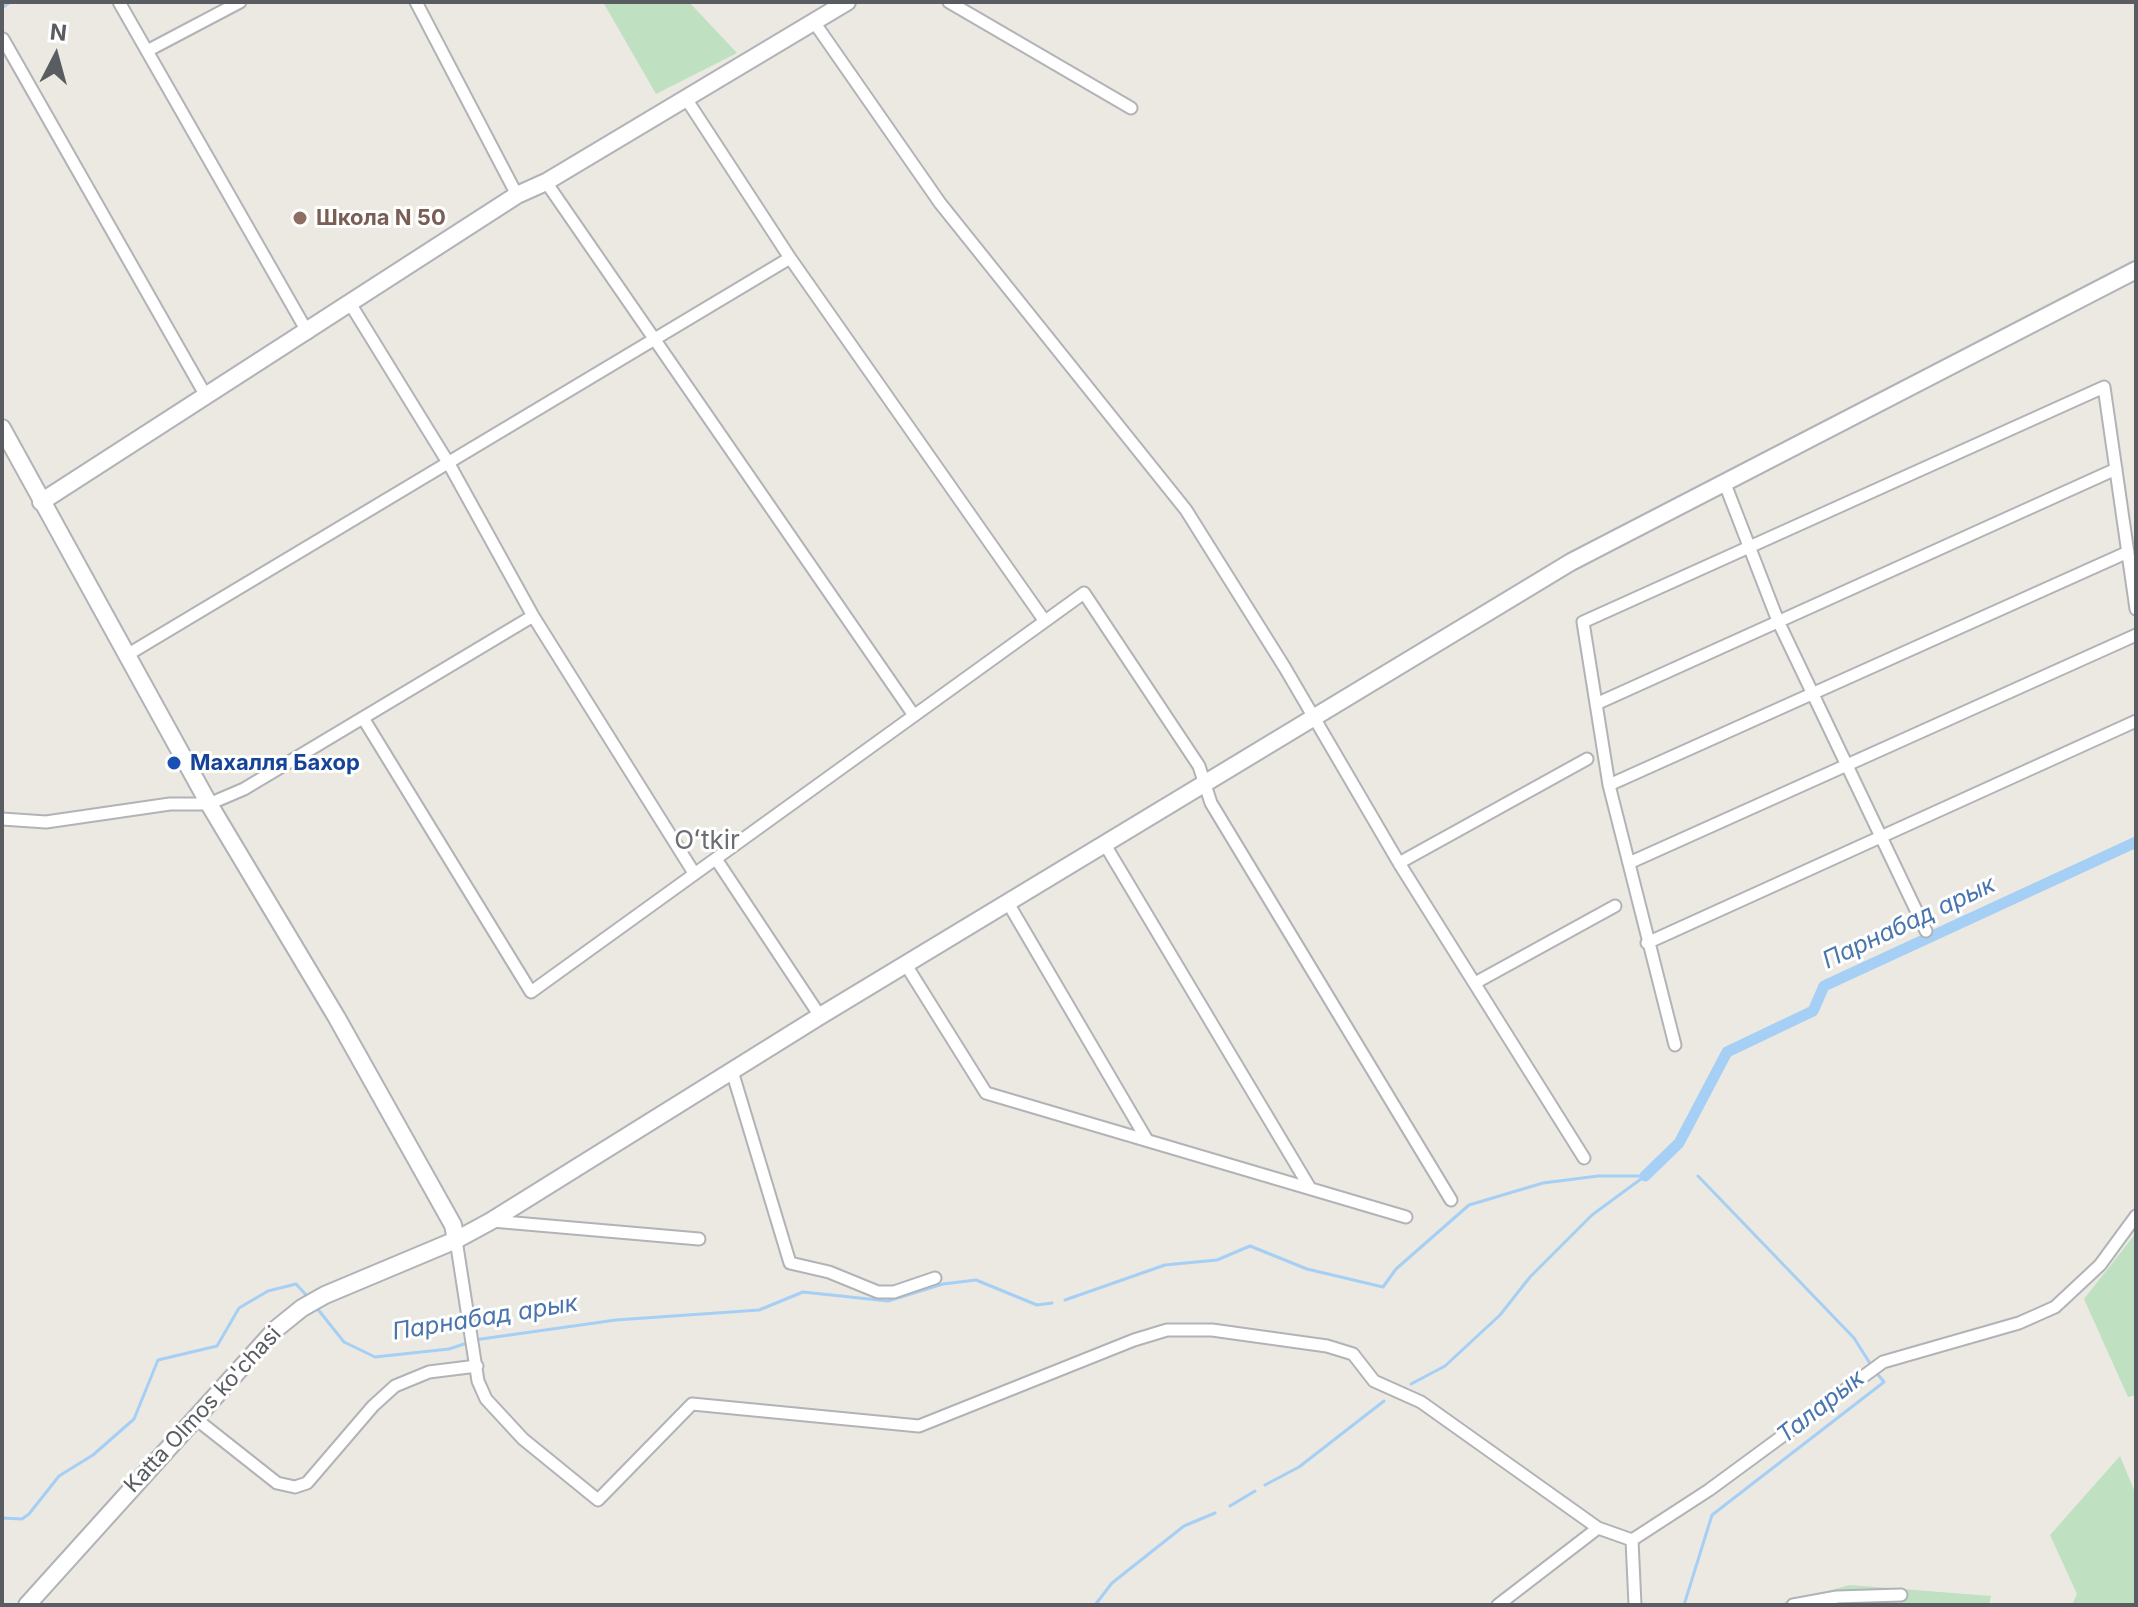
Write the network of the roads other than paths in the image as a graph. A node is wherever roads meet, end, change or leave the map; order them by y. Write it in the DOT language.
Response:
graph roads {
  1 [pos="119,2"];
  2 [pos="240,2"];
  3 [pos="416,2"];
  4 [pos="847,2"];
  5 [pos="949,2"];
  6 [pos="814,22"];
  7 [pos="3,39"];
  8 [pos="147,51"];
  9 [pos="685,97"];
  10 [pos="1131,108"];
  11 [pos="546,182"];
  12 [pos="517,195"];
  13 [pos="790,258"];
  14 [pos="2136,270"];
  15 [pos="351,305"];
  16 [pos="308,333"];
  17 [pos="656,339"];
  18 [pos="206,396"];
  19 [pos="2,428"];
  20 [pos="449,464"];
  21 [pos="2116,469"];
  22 [pos="1725,484"];
  23 [pos="41,502"];
  24 [pos="1749,548"];
  25 [pos="2128,552"];
  26 [pos="2136,609"];
  27 [pos="533,616"];
  28 [pos="1044,620"];
  29 [pos="1778,621"];
  30 [pos="2136,635"];
  31 [pos="127,655"];
  32 [pos="1811,693"];
  33 [pos="1596,704"];
  34 [pos="913,714"];
  35 [pos="1313,716"];
  36 [pos="363,718"];
  37 [pos="2136,721"];
  38 [pos="1587,759"];
  39 [pos="1846,765"];
  40 [pos="1204,783"];
  41 [pos="1609,785"];
  42 [pos="209,804"];
  43 [pos="2,819"];
  44 [pos="1879,837"];
  45 [pos="1104,843"];
  46 [pos="716,859"];
  47 [pos="1399,863"];
  48 [pos="1629,863"];
  49 [pos="694,873"];
  50 [pos="1008,903"];
  51 [pos="1615,906"];
  52 [pos="1926,931"];
  53 [pos="1647,943"];
  54 [pos="906,965"];
  55 [pos="1475,983"];
  56 [pos="820,1016"];
  57 [pos="1675,1045"];
  58 [pos="732,1071"];
  59 [pos="1147,1140"];
  60 [pos="1584,1158"];
  61 [pos="1310,1188"];
  62 [pos="1451,1200"];
  63 [pos="2136,1216"];
  64 [pos="1406,1217"];
  65 [pos="491,1221"];
  66 [pos="699,1239"];
  67 [pos="456,1240"];
  68 [pos="935,1278"];
  69 [pos="477,1366"];
  70 [pos="196,1419"];
  71 [pos="1598,1528"];
  72 [pos="1632,1540"];
  73 [pos="1901,1595"];
  74 [pos="27,1605"];
  75 [pos="1498,1605"];
  76 [pos="1635,1605"];
  77 [pos="1793,1605"];
  1 -- 8 [label="street"];
  2 -- 8 [label="street"];
  3 -- 12 [label="street"];
  4 -- 6 [label="street"];
  5 -- 10 [label="street"];
  6 -- 9 [label="street"];
  6 -- 35 [label="street"];
  7 -- 18 [label="street"];
  8 -- 16 [label="street"];
  9 -- 11 [label="street"];
  9 -- 13 [label="street"];
  11 -- 12 [label="street"];
  11 -- 17 [label="street"];
  12 -- 15 [label="street"];
  13 -- 17 [label="street"];
  13 -- 28 [label="street"];
  14 -- 22 [label="street, Katta Olmos ko'chasi"];
  15 -- 16 [label="street"];
  15 -- 20 [label="street"];
  16 -- 18 [label="street"];
  17 -- 20 [label="street"];
  17 -- 34 [label="street"];
  18 -- 23 [label="street"];
  19 -- 23 [label="street"];
  20 -- 27 [label="street"];
  20 -- 31 [label="street"];
  21 -- 24 [label="street"];
  21 -- 25 [label="street"];
  21 -- 29 [label="street"];
  22 -- 24 [label="street"];
  22 -- 35 [label="street, Katta Olmos ko'chasi"];
  23 -- 31 [label="street"];
  24 -- 29 [label="street"];
  24 -- 33 [label="street"];
  25 -- 26 [label="street"];
  25 -- 32 [label="street"];
  27 -- 36 [label="street"];
  27 -- 49 [label="street"];
  28 -- 34 [label="street"];
  28 -- 40 [label="street"];
  29 -- 32 [label="street"];
  29 -- 33 [label="street"];
  30 -- 39 [label="street"];
  31 -- 42 [label="street"];
  32 -- 39 [label="street"];
  32 -- 41 [label="street"];
  33 -- 41 [label="street"];
  34 -- 46 [label="street"];
  35 -- 40 [label="street, Katta Olmos ko'chasi"];
  35 -- 47 [label="street"];
  36 -- 42 [label="street"];
  36 -- 49 [label="street"];
  37 -- 44 [label="street"];
  38 -- 47 [label="street"];
  39 -- 44 [label="street"];
  39 -- 48 [label="street"];
  40 -- 45 [label="street, Katta Olmos ko'chasi"];
  40 -- 62 [label="street"];
  41 -- 48 [label="street"];
  42 -- 43 [label="street"];
  42 -- 67 [label="street"];
  44 -- 52 [label="street"];
  44 -- 53 [label="street"];
  45 -- 50 [label="street, Katta Olmos ko'chasi"];
  45 -- 61 [label="street"];
  46 -- 49 [label="street"];
  46 -- 56 [label="street"];
  47 -- 55 [label="street"];
  48 -- 53 [label="street"];
  50 -- 54 [label="street, Katta Olmos ko'chasi"];
  50 -- 59 [label="street"];
  51 -- 55 [label="street"];
  53 -- 57 [label="street"];
  54 -- 56 [label="street, Katta Olmos ko'chasi"];
  54 -- 59 [label="street"];
  55 -- 60 [label="street"];
  56 -- 58 [label="street, Katta Olmos ko'chasi"];
  58 -- 65 [label="street, Katta Olmos ko'chasi"];
  58 -- 68 [label="street"];
  59 -- 61 [label="street"];
  61 -- 64 [label="street"];
  63 -- 72 [label="street"];
  65 -- 66 [label="street"];
  65 -- 67 [label="street, Katta Olmos ko'chasi"];
  67 -- 69 [label="street"];
  67 -- 70 [label="street, Katta Olmos ko'chasi"];
  69 -- 70 [label="street"];
  69 -- 71 [label="street"];
  70 -- 74 [label="street, Katta Olmos ko'chasi"];
  71 -- 72 [label="street"];
  71 -- 75 [label="street"];
  72 -- 76 [label="street"];
  73 -- 77 [label="street"];
}
